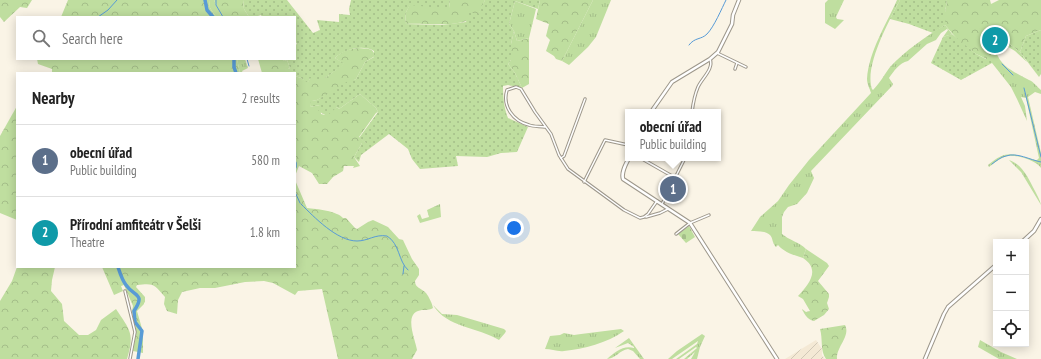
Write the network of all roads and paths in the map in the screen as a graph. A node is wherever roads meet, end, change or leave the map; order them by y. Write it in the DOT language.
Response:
graph roads {
  1 [pos="739,0"];
  2 [pos="717,53"];
  3 [pos="710,59"];
  4 [pos="737,62"];
  5 [pos="746,67"];
  6 [pos="735,69"];
  7 [pos="585,99"];
  8 [pos="653,109"];
  9 [pos="693,109"];
  10 [pos="545,127"];
  11 [pos="625,144"];
  12 [pos="561,158"];
  13 [pos="627,161"];
  14 [pos="646,161"];
  15 [pos="684,161"];
  16 [pos="676,176"];
  17 [pos="584,182"];
  18 [pos="657,202"];
  19 [pos="662,204"];
  20 [pos="669,208"];
  21 [pos="709,215"];
  22 [pos="644,217"];
  23 [pos="1041,219"];
  24 [pos="690,223"];
  25 [pos="676,234"];
  26 [pos="1025,239"];
  27 [pos="993,268"];
  28 [pos="126,291"];
  29 [pos="130,359"];
  30 [pos="777,359"];
  31 [pos="925,359"];
  1 -- 2 [label="street"];
  2 -- 3 [label="street"];
  2 -- 4 [label="street"];
  3 -- 8 [label="street"];
  3 -- 9 [label="street"];
  4 -- 5 [label="street"];
  4 -- 6 [label="street"];
  7 -- 12 [label="street"];
  10 -- 10 [label="street"];
  10 -- 12 [label="street"];
  11 -- 17 [label="street"];
  12 -- 17 [label="street"];
  13 -- 18 [label="street"];
  14 -- 16 [label="street"];
  15 -- 16 [label="street"];
  16 -- 19 [label="street"];
  17 -- 22 [label="street"];
  18 -- 19 [label="street"];
  18 -- 22 [label="street"];
  19 -- 20 [label="street"];
  20 -- 22 [label="street"];
  20 -- 24 [label="street"];
  21 -- 24 [label="street"];
  23 -- 26 [label="street"];
  24 -- 25 [label="street"];
  24 -- 30 [label="street"];
  27 -- 31 [label="street"];
  28 -- 29 [label="street"];
}
